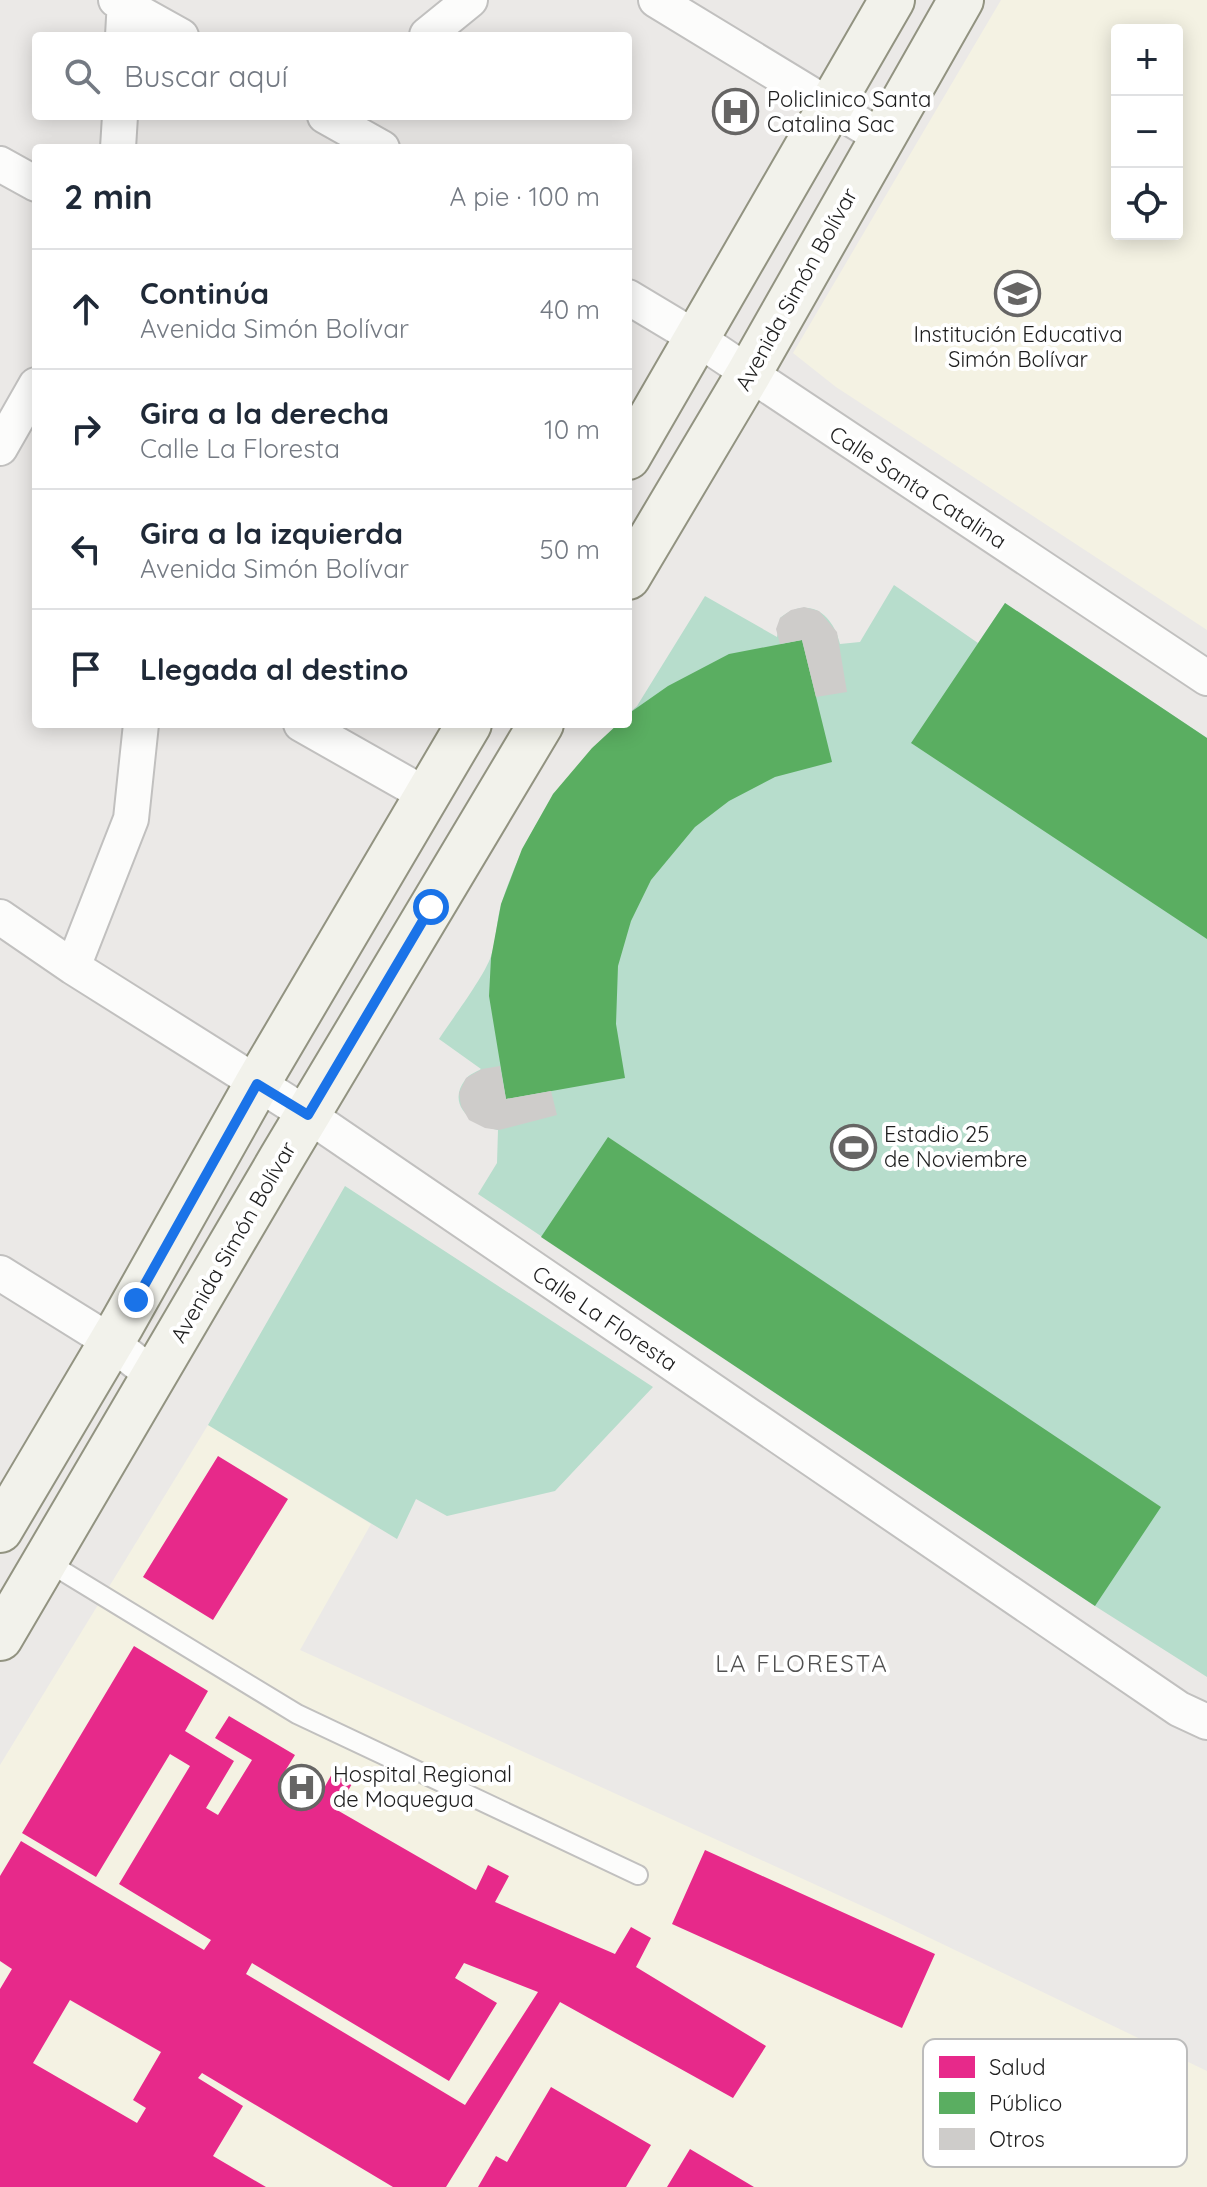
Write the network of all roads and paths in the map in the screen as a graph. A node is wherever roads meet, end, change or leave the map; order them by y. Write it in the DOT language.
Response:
graph roads {
  1 [pos="444,0"];
  2 [pos="470,0"];
  3 [pos="656,0"];
  4 [pos="892,0"];
  5 [pos="961,0"];
  6 [pos="122,10"];
  7 [pos="172,32"];
  8 [pos="428,32"];
  9 [pos="431,32"];
  10 [pos="831,106"];
  11 [pos="120,120"];
  12 [pos="334,120"];
  13 [pos="881,137"];
  14 [pos="378,139"];
  15 [pos="118,144"];
  16 [pos="0,164"];
  17 [pos="32,182"];
  18 [pos="632,299"];
  19 [pos="698,339"];
  20 [pos="748,375"];
  21 [pos="32,392"];
  22 [pos="0,448"];
  23 [pos="632,450"];
  24 [pos="632,570"];
  25 [pos="1207,678"];
  26 [pos="141,728"];
  27 [pos="308,728"];
  28 [pos="539,728"];
  29 [pos="461,736"];
  30 [pos="507,779"];
  31 [pos="428,796"];
  32 [pos="0,917"];
  33 [pos="73,967"];
  34 [pos="257,1084"];
  35 [pos="308,1115"];
  36 [pos="0,1273"];
  37 [pos="111,1342"];
  38 [pos="154,1376"];
  39 [pos="0,1530"];
  40 [pos="25,1575"];
  41 [pos="0,1638"];
  42 [pos="1207,1722"];
  43 [pos="638,1875"];
  1 -- 8 [label="street"];
  2 -- 9 [label="street"];
  3 -- 10 [label="street"];
  4 -- 10 [label="main road"];
  5 -- 13 [label="main road, Avenida Simón Bolívar"];
  6 -- 7 [label="street"];
  10 -- 13 [label="street"];
  10 -- 19 [label="main road"];
  11 -- 15 [label="street"];
  12 -- 14 [label="street"];
  13 -- 20 [label="main road, Avenida Simón Bolívar"];
  16 -- 17 [label="street"];
  18 -- 19 [label="street, Calle Santa Catalina"];
  19 -- 20 [label="street, Calle Santa Catalina"];
  19 -- 23 [label="main road"];
  20 -- 24 [label="main road, Avenida Simón Bolívar"];
  20 -- 25 [label="street, Calle Santa Catalina"];
  21 -- 22 [label="street"];
  26 -- 33 [label="street"];
  27 -- 31 [label="street"];
  28 -- 30 [label="main road, Avenida Simón Bolívar"];
  29 -- 30 [label="main road"];
  29 -- 31 [label="main road"];
  30 -- 35 [label="main road, Avenida Simón Bolívar"];
  31 -- 34 [label="main road"];
  32 -- 33 [label="street, Calle La Floresta"];
  33 -- 34 [label="street, Calle La Floresta"];
  34 -- 35 [label="street, Calle La Floresta"];
  34 -- 37 [label="main road"];
  35 -- 38 [label="main road, Avenida Simón Bolívar"];
  35 -- 42 [label="street, Calle La Floresta"];
  36 -- 37 [label="street"];
  37 -- 38 [label="street"];
  37 -- 39 [label="main road"];
  38 -- 40 [label="main road, Avenida Simón Bolívar"];
  40 -- 41 [label="main road, Avenida Simón Bolívar"];
  40 -- 43 [label="lane"];
}
